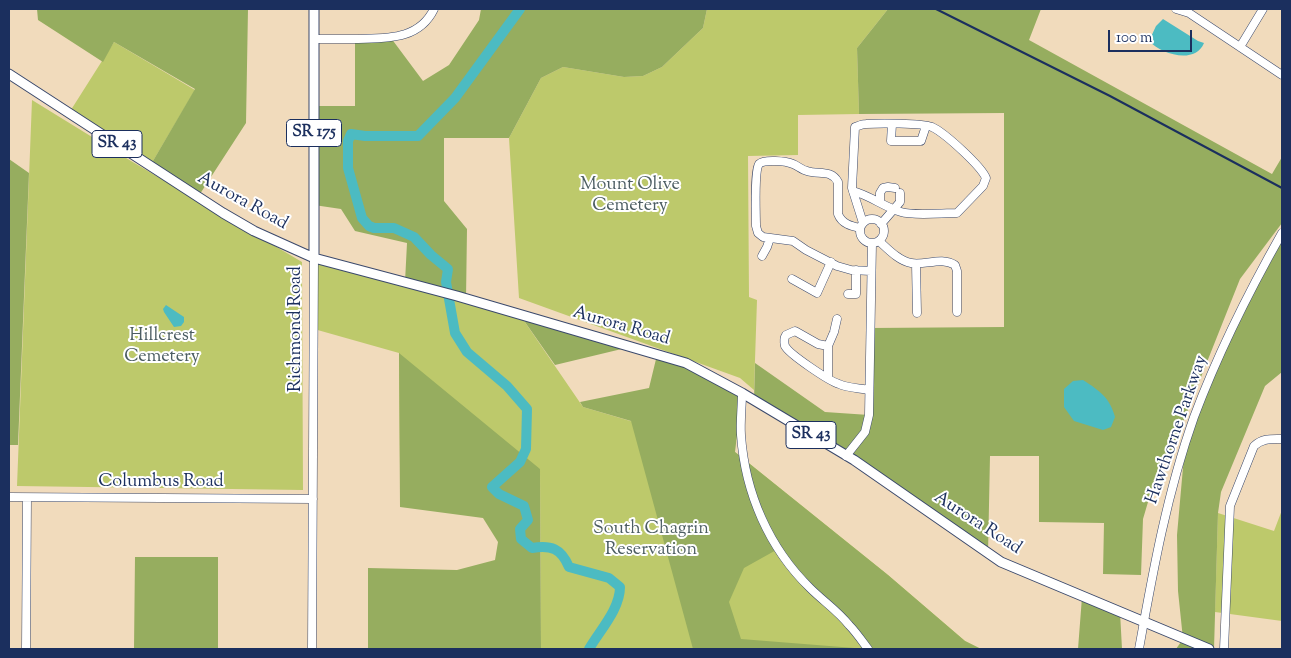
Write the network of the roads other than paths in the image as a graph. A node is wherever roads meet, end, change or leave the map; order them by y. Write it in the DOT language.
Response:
graph roads {
  1 [pos="314,9"];
  2 [pos="434,9"];
  3 [pos="1176,9"];
  4 [pos="1263,9"];
  5 [pos="314,39"];
  6 [pos="1240,48"];
  7 [pos="9,74"];
  8 [pos="1282,75"];
  9 [pos="892,124"];
  10 [pos="926,126"];
  11 [pos="853,191"];
  12 [pos="880,202"];
  13 [pos="894,210"];
  14 [pos="881,224"];
  15 [pos="862,226"];
  16 [pos="1282,233"];
  17 [pos="770,238"];
  18 [pos="875,242"];
  19 [pos="762,256"];
  20 [pos="314,258"];
  21 [pos="831,262"];
  22 [pos="916,264"];
  23 [pos="856,270"];
  24 [pos="871,271"];
  25 [pos="792,279"];
  26 [pos="820,288"];
  27 [pos="828,293"];
  28 [pos="848,294"];
  29 [pos="957,312"];
  30 [pos="917,313"];
  31 [pos="837,319"];
  32 [pos="828,346"];
  33 [pos="828,378"];
  34 [pos="870,390"];
  35 [pos="742,393"];
  36 [pos="1282,440"];
  37 [pos="846,456"];
  38 [pos="9,498"];
  39 [pos="27,498"];
  40 [pos="312,499"];
  41 [pos="1144,622"];
  42 [pos="26,649"];
  43 [pos="312,649"];
  44 [pos="868,649"];
  45 [pos="1139,649"];
  46 [pos="1209,649"];
  47 [pos="1224,649"];
  1 -- 5 [label="main road, Richmond Road / SR 175"];
  2 -- 5 [label="street"];
  3 -- 6 [label="street"];
  4 -- 6 [label="street"];
  5 -- 20 [label="main road, Richmond Road / SR 175"];
  6 -- 8 [label="street"];
  7 -- 20 [label="main road, Aurora Road / SR 43"];
  9 -- 10 [label="street"];
  9 -- 10 [label="street"];
  9 -- 11 [label="street"];
  10 -- 13 [label="street"];
  11 -- 12 [label="street"];
  11 -- 15 [label="street"];
  12 -- 13 [label="street"];
  12 -- 13 [label="street"];
  13 -- 14 [label="street"];
  14 -- 15 [label="street"];
  14 -- 18 [label="street"];
  15 -- 17 [label="street"];
  15 -- 18 [label="street"];
  16 -- 41 [label="street, Hawthorne Parkway"];
  17 -- 19 [label="street"];
  17 -- 21 [label="street"];
  18 -- 22 [label="street"];
  18 -- 24 [label="street"];
  20 -- 35 [label="main road, Aurora Road / SR 43"];
  20 -- 40 [label="street, Richmond Road"];
  21 -- 23 [label="street"];
  21 -- 26 [label="street"];
  22 -- 29 [label="street"];
  22 -- 30 [label="street"];
  23 -- 24 [label="street"];
  23 -- 28 [label="street"];
  24 -- 34 [label="street"];
  25 -- 26 [label="street"];
  26 -- 27 [label="street"];
  31 -- 32 [label="street"];
  32 -- 33 [label="street"];
  32 -- 33 [label="street"];
  33 -- 34 [label="street"];
  34 -- 37 [label="street"];
  35 -- 37 [label="main road, Aurora Road / SR 43"];
  35 -- 44 [label="street"];
  36 -- 47 [label="street"];
  37 -- 41 [label="main road, Aurora Road / SR 43"];
  38 -- 39 [label="street, Columbus Road"];
  39 -- 40 [label="street, Columbus Road"];
  39 -- 42 [label="street"];
  40 -- 43 [label="street, Richmond Road"];
  41 -- 45 [label="street, Hawthorne Parkway"];
  41 -- 46 [label="main road, Aurora Road / SR 43"];
}
